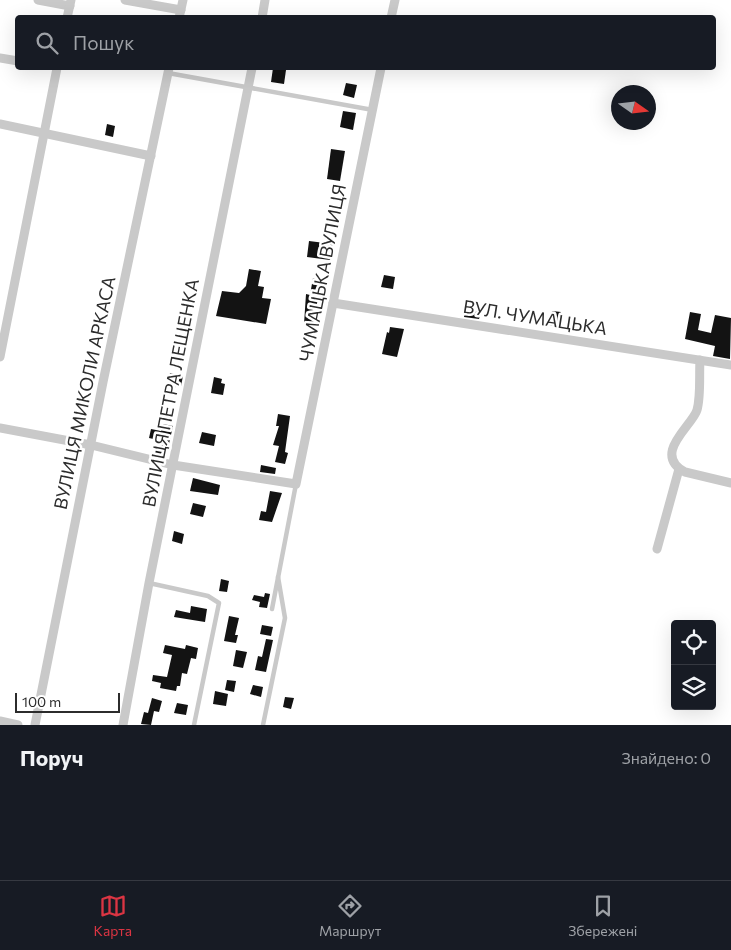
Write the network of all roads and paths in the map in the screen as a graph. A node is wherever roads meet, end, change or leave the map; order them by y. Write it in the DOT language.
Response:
graph roads {
  1 [pos="38,0"];
  2 [pos="125,0"];
  3 [pos="183,0"];
  4 [pos="266,0"];
  5 [pos="395,0"];
  6 [pos="70,3"];
  7 [pos="180,14"];
  8 [pos="263,15"];
  9 [pos="392,15"];
  10 [pos="0,58"];
  11 [pos="15,60"];
  12 [pos="55,70"];
  13 [pos="168,70"];
  14 [pos="252,70"];
  15 [pos="381,70"];
  16 [pos="248,87"];
  17 [pos="372,110"];
  18 [pos="0,124"];
  19 [pos="44,134"];
  20 [pos="151,156"];
  21 [pos="333,303"];
  22 [pos="0,357"];
  23 [pos="700,360"];
  24 [pos="731,365"];
  25 [pos="0,428"];
  26 [pos="90,445"];
  27 [pos="173,465"];
  28 [pos="679,469"];
  29 [pos="731,483"];
  30 [pos="296,484"];
  31 [pos="657,549"];
  32 [pos="278,577"];
  33 [pos="149,583"];
  34 [pos="272,609"];
  35 [pos="0,721"];
  36 [pos="18,725"];
  37 [pos="35,725"];
  38 [pos="123,725"];
  39 [pos="194,725"];
  40 [pos="263,725"];
  1 -- 6 [label="street"];
  2 -- 7 [label="street"];
  3 -- 7 [label="street"];
  4 -- 8 [label="street"];
  5 -- 9 [label="street"];
  10 -- 11 [label="street"];
  12 -- 19 [label="street"];
  13 -- 16 [label="lane"];
  13 -- 20 [label="street, ВУЛИЦЯ МИКОЛИ АРКАСА"];
  14 -- 16 [label="street, ВУЛИЦЯ ПЕТРА ЛЕЩЕНКА"];
  15 -- 17 [label="street, ЧУМАЦЬКА ВУЛИЦЯ"];
  16 -- 17 [label="lane"];
  16 -- 27 [label="street, ВУЛИЦЯ ПЕТРА ЛЕЩЕНКА"];
  17 -- 21 [label="street, ЧУМАЦЬКА ВУЛИЦЯ"];
  18 -- 19 [label="street"];
  19 -- 20 [label="street"];
  19 -- 22 [label="street"];
  20 -- 26 [label="street, ВУЛИЦЯ МИКОЛИ АРКАСА"];
  21 -- 23 [label="street, ВУЛ. ЧУМАЦЬКА"];
  21 -- 30 [label="street, ЧУМАЦЬКА ВУЛИЦЯ"];
  23 -- 24 [label="street, ВУЛ. ЧУМАЦЬКА"];
  23 -- 28 [label="street"];
  25 -- 26 [label="street"];
  26 -- 27 [label="street"];
  26 -- 37 [label="street, ВУЛИЦЯ МИКОЛИ АРКАСА"];
  27 -- 30 [label="street"];
  27 -- 33 [label="street, ВУЛИЦЯ ПЕТРА ЛЕЩЕНКА"];
  28 -- 29 [label="street"];
  28 -- 31 [label="street"];
  30 -- 32 [label="lane"];
  32 -- 34 [label="lane"];
  32 -- 40 [label="lane"];
  33 -- 38 [label="street, ВУЛИЦЯ ПЕТРА ЛЕЩЕНКА"];
  33 -- 39 [label="lane"];
  35 -- 36 [label="street"];
}
